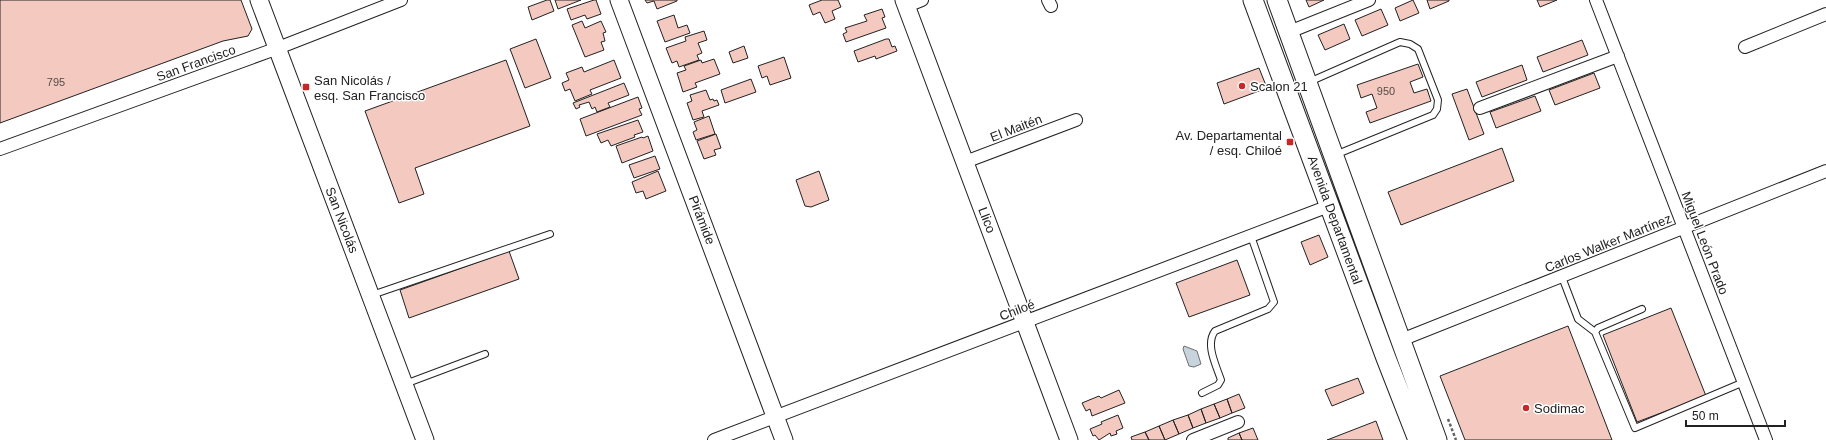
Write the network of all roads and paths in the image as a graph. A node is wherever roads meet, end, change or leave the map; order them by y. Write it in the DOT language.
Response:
graph roads {
  1 [pos="260,0"];
  2 [pos="401,0"];
  3 [pos="619,0"];
  4 [pos="1253,0"];
  5 [pos="1277,0"];
  6 [pos="1369,0"];
  7 [pos="1596,0"];
  8 [pos="911,2"];
  9 [pos="1826,14"];
  10 [pos="1289,32"];
  11 [pos="1746,47"];
  12 [pos="278,48"];
  13 [pos="1618,56"];
  14 [pos="1307,82"];
  15 [pos="1480,108"];
  16 [pos="1076,120"];
  17 [pos="0,149"];
  18 [pos="1334,156"];
  19 [pos="965,162"];
  20 [pos="1826,171"];
  21 [pos="1329,206"];
  22 [pos="1684,228"];
  23 [pos="550,234"];
  24 [pos="1251,236"];
  25 [pos="1562,277"];
  26 [pos="370,296"];
  27 [pos="1642,309"];
  28 [pos="1025,322"];
  29 [pos="1595,332"];
  30 [pos="1401,340"];
  31 [pos="485,354"];
  32 [pos="1386,358"];
  33 [pos="1408,362"];
  34 [pos="1744,382"];
  35 [pos="404,385"];
  36 [pos="1202,393"];
  37 [pos="776,417"];
  38 [pos="1238,422"];
  39 [pos="425,440"];
  40 [pos="714,440"];
  41 [pos="784,440"];
  42 [pos="1069,440"];
  43 [pos="1194,440"];
  44 [pos="1410,440"];
  45 [pos="1418,440"];
  46 [pos="1437,440"];
  47 [pos="1448,440"];
  48 [pos="1766,440"];
  1 -- 12 [label="street, San Nicolás"];
  2 -- 12 [label="street, San Francisco"];
  3 -- 37 [label="street, Pirámide"];
  4 -- 21 [label="main road, Avenida Departamental"];
  5 -- 10 [label="main road, Avenida Departamental"];
  6 -- 10 [label="street"];
  7 -- 13 [label="street, Miguel León Prado"];
  8 -- 19 [label="street, Llico"];
  9 -- 11 [label="street"];
  10 -- 14 [label="main road, Avenida Departamental"];
  12 -- 17 [label="street, San Francisco"];
  12 -- 26 [label="street, San Nicolás"];
  13 -- 15 [label="street"];
  13 -- 22 [label="street, Miguel León Prado"];
  14 -- 18 [label="main road, Avenida Departamental"];
  14 -- 18 [label="lane"];
  16 -- 19 [label="street, El Maitén"];
  18 -- 30 [label="main road, Avenida Departamental"];
  19 -- 28 [label="street, Llico"];
  20 -- 22 [label="street, Carlos Walker Martínez"];
  21 -- 24 [label="street, Chiloé"];
  21 -- 32 [label="main road, Avenida Departamental"];
  22 -- 25 [label="street, Carlos Walker Martínez"];
  22 -- 34 [label="street, Miguel León Prado"];
  23 -- 26 [label="lane"];
  24 -- 28 [label="street, Chiloé"];
  24 -- 36 [label="lane"];
  25 -- 29 [label="lane"];
  25 -- 30 [label="street, Carlos Walker Martínez"];
  26 -- 35 [label="street, San Nicolás"];
  27 -- 29 [label="lane"];
  28 -- 37 [label="street, Chiloé"];
  28 -- 42 [label="street, Llico"];
  29 -- 34 [label="lane"];
  30 -- 33 [label="main road, Avenida Departamental"];
  31 -- 35 [label="lane"];
  32 -- 44 [label="main road"];
  32 -- 45 [label="main road, Avenida Departamental"];
  33 -- 46 [label="main road, Avenida Departamental"];
  33 -- 47 [label="main road"];
  34 -- 48 [label="street, Miguel León Prado"];
  35 -- 39 [label="street, San Nicolás"];
  37 -- 40 [label="street, Chiloé"];
  37 -- 41 [label="street, Pirámide"];
  38 -- 43 [label="street"];
}
